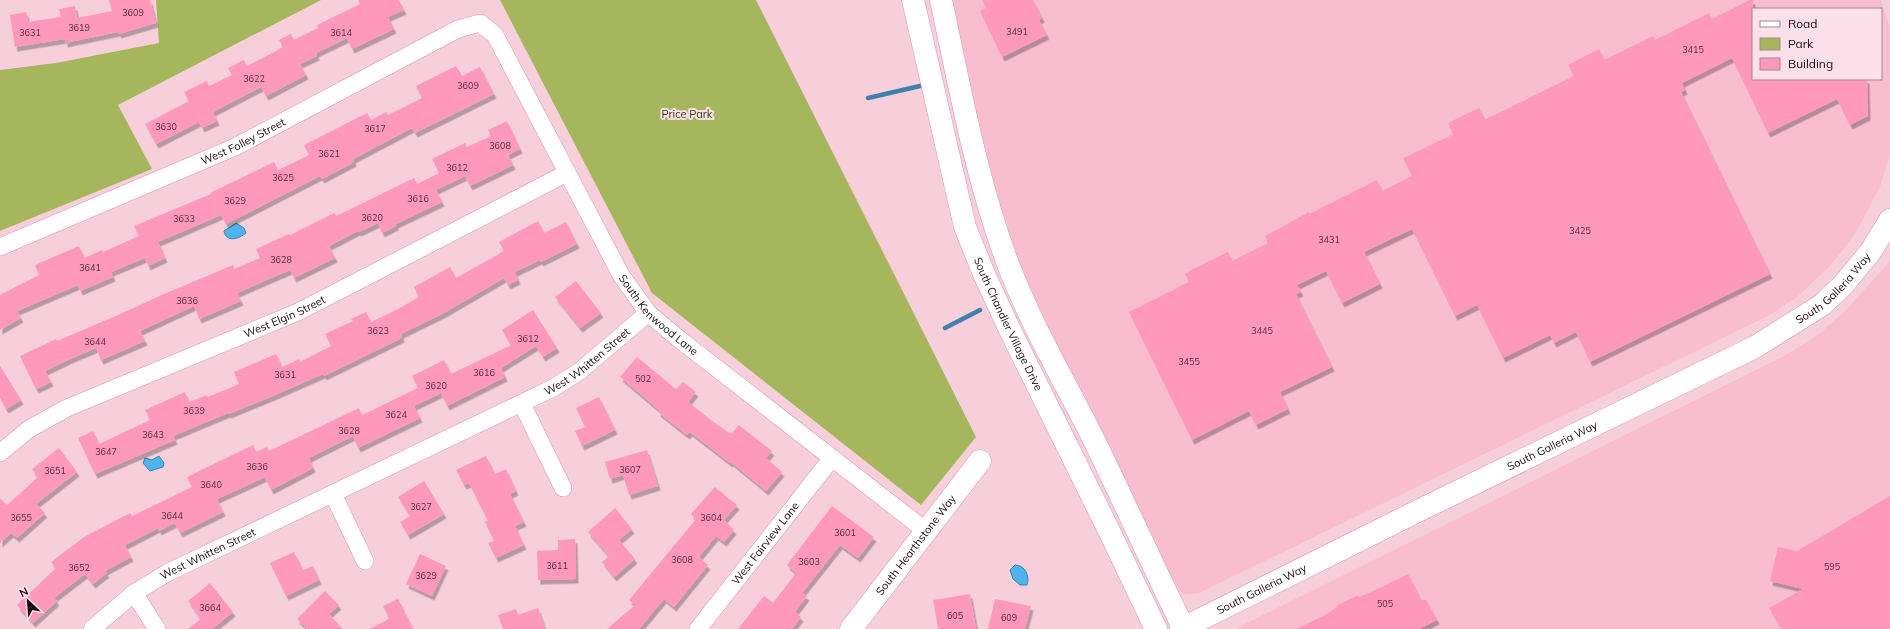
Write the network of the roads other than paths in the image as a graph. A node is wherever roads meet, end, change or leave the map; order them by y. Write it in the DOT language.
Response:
graph roads {
  1 [pos="913,0"];
  2 [pos="941,0"];
  3 [pos="480,24"];
  4 [pos="567,173"];
  5 [pos="1890,220"];
  6 [pos="0,247"];
  7 [pos="648,313"];
  8 [pos="522,404"];
  9 [pos="0,453"];
  10 [pos="832,458"];
  11 [pos="980,461"];
  12 [pos="563,488"];
  13 [pos="333,494"];
  14 [pos="926,532"];
  15 [pos="365,561"];
  16 [pos="134,593"];
  17 [pos="92,629"];
  18 [pos="157,629"];
  19 [pos="698,629"];
  20 [pos="851,629"];
  21 [pos="1156,629"];
  22 [pos="1183,629"];
  1 -- 21 [label="street, South Chandler Village Drive"];
  2 -- 22 [label="street"];
  3 -- 4 [label="street, South Kenwood Lane"];
  3 -- 6 [label="street, West Folley Street"];
  4 -- 7 [label="street, South Kenwood Lane"];
  4 -- 9 [label="street, West Elgin Street"];
  5 -- 22 [label="street, South Galleria Way"];
  7 -- 8 [label="street, West Whitten Street"];
  7 -- 10 [label="street, South Kenwood Lane"];
  8 -- 12 [label="street"];
  8 -- 13 [label="street, West Whitten Street"];
  10 -- 14 [label="street, South Kenwood Lane"];
  10 -- 19 [label="street, West Fairview Lane"];
  11 -- 14 [label="street, South Hearthstone Way"];
  13 -- 15 [label="street"];
  13 -- 16 [label="street, West Whitten Street"];
  14 -- 20 [label="street, South Hearthstone Way"];
  16 -- 17 [label="street, West Whitten Street"];
  16 -- 18 [label="street"];
}
